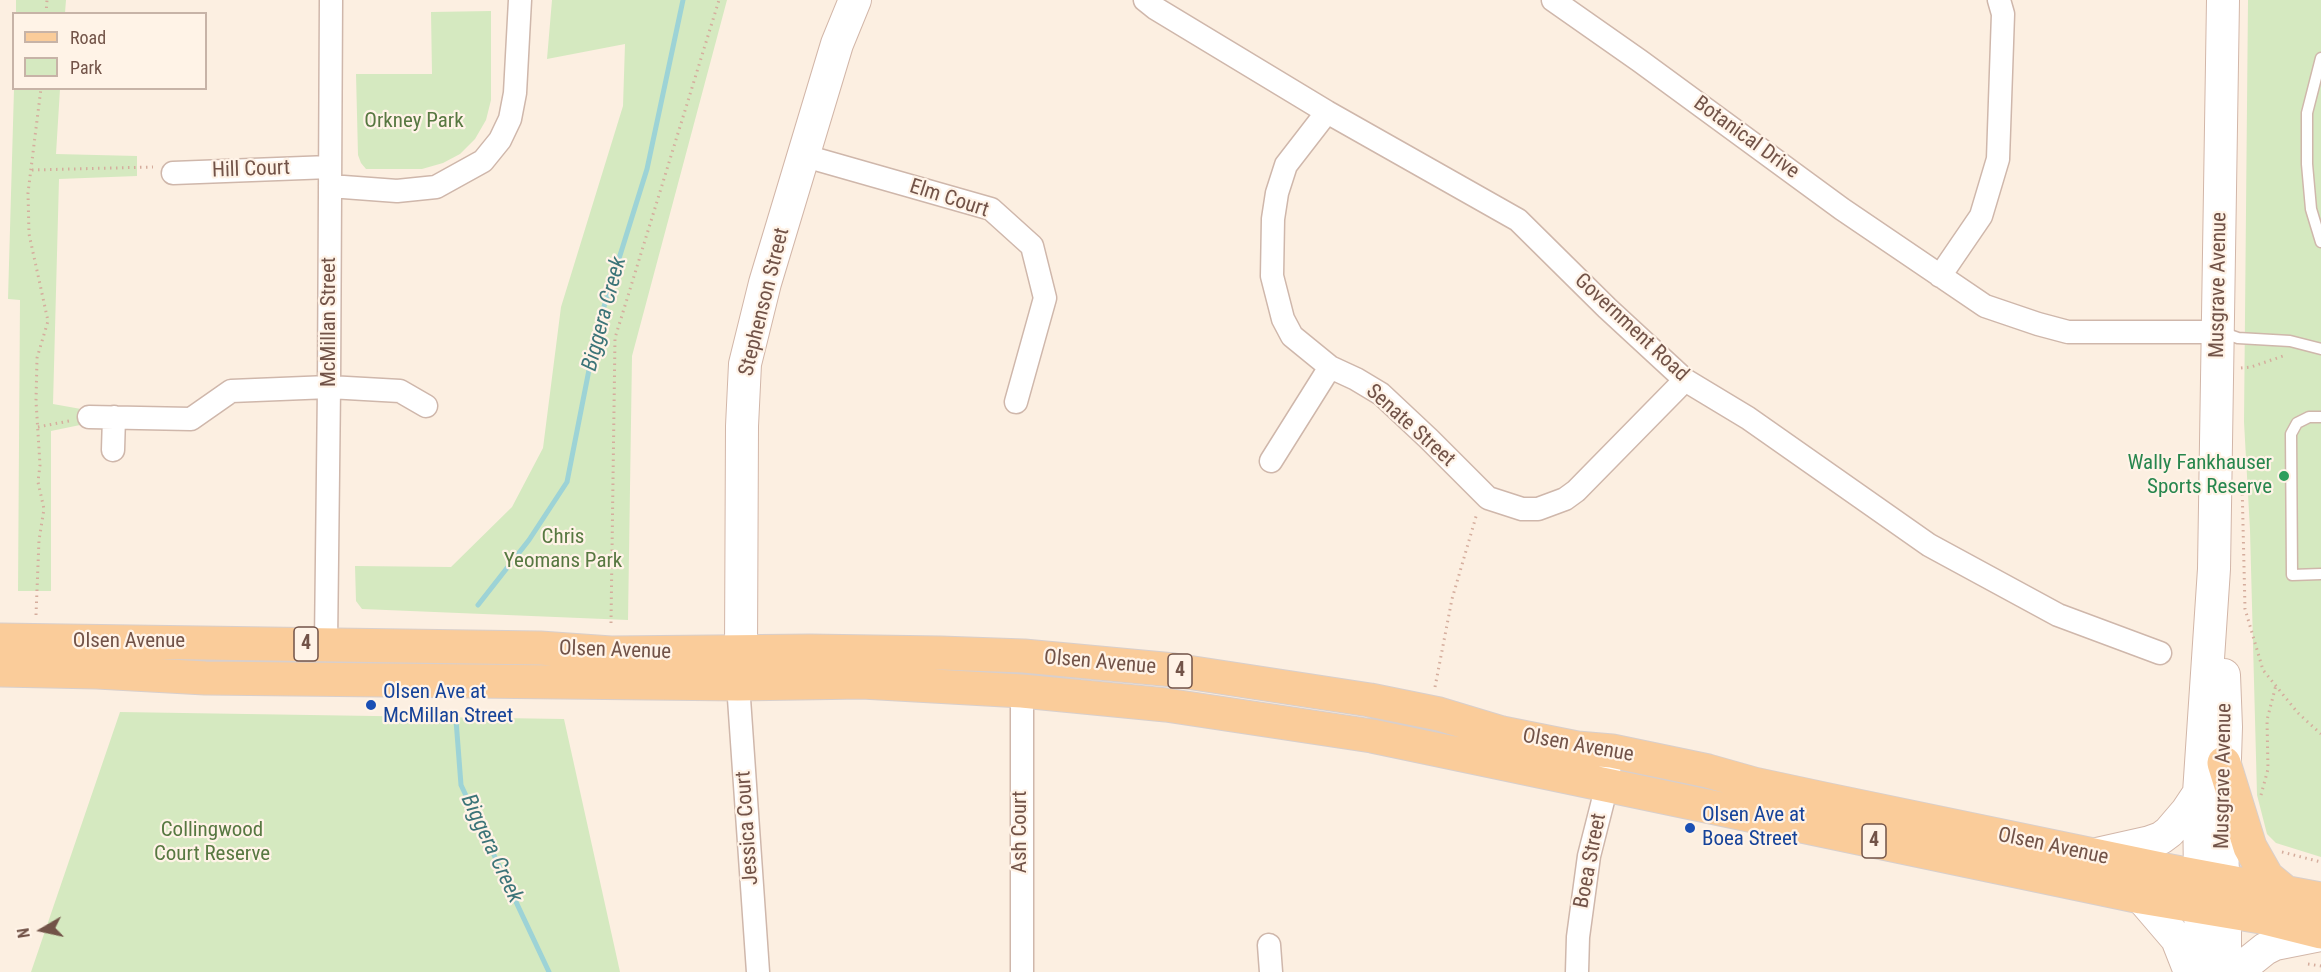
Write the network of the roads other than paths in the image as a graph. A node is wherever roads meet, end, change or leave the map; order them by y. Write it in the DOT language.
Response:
graph roads {
  1 [pos="331,0"];
  2 [pos="520,0"];
  3 [pos="855,0"];
  4 [pos="1145,0"];
  5 [pos="1553,0"];
  6 [pos="1999,0"];
  7 [pos="2223,0"];
  8 [pos="2321,58"];
  9 [pos="1327,112"];
  10 [pos="805,156"];
  11 [pos="173,173"];
  12 [pos="330,176"];
  13 [pos="2321,243"];
  14 [pos="1940,276"];
  15 [pos="2229,335"];
  16 [pos="2321,349"];
  17 [pos="1330,368"];
  18 [pos="1685,380"];
  19 [pos="330,387"];
  20 [pos="1016,402"];
  21 [pos="426,406"];
  22 [pos="89,417"];
  23 [pos="114,417"];
  24 [pos="2321,417"];
  25 [pos="113,450"];
  26 [pos="1271,461"];
  27 [pos="2214,569"];
  28 [pos="2321,574"];
  29 [pos="0,640"];
  30 [pos="326,644"];
  31 [pos="741,651"];
  32 [pos="2160,653"];
  33 [pos="0,670"];
  34 [pos="738,684"];
  35 [pos="1022,691"];
  36 [pos="1612,751"];
  37 [pos="2224,763"];
  38 [pos="1607,785"];
  39 [pos="2199,793"];
  40 [pos="2091,855"];
  41 [pos="2284,891"];
  42 [pos="2212,893"];
  43 [pos="2141,897"];
  44 [pos="2321,899"];
  45 [pos="2321,934"];
  46 [pos="1269,945"];
  47 [pos="758,972"];
  48 [pos="1022,972"];
  49 [pos="1271,972"];
  50 [pos="1577,972"];
  51 [pos="2190,972"];
  52 [pos="2200,972"];
  53 [pos="2226,972"];
  54 [pos="2241,972"];
  1 -- 12 [label="street, McMillan Street"];
  2 -- 12 [label="street, Hill Court"];
  3 -- 10 [label="main road, Stephenson Street"];
  4 -- 9 [label="street, Government Road"];
  5 -- 14 [label="street, Botanical Drive"];
  6 -- 14 [label="street"];
  7 -- 15 [label="main road, Musgrave Avenue"];
  8 -- 13 [label="lane"];
  9 -- 17 [label="street, Senate Street"];
  9 -- 18 [label="street, Government Road"];
  10 -- 20 [label="street, Elm Court"];
  10 -- 31 [label="main road, Stephenson Street"];
  11 -- 12 [label="street, Hill Court"];
  12 -- 19 [label="street, McMillan Street"];
  14 -- 15 [label="street, Botanical Drive"];
  15 -- 16 [label="lane"];
  15 -- 27 [label="main road, Musgrave Avenue"];
  17 -- 18 [label="street, Senate Street"];
  17 -- 26 [label="street"];
  18 -- 32 [label="street, Government Road"];
  19 -- 21 [label="street"];
  19 -- 23 [label="street"];
  19 -- 30 [label="street, McMillan Street"];
  22 -- 23 [label="street"];
  23 -- 25 [label="street"];
  24 -- 28 [label="lane"];
  27 -- 37 [label="main road, Musgrave Avenue"];
  27 -- 39 [label="main road, Musgrave Avenue"];
  29 -- 30 [label="main road, Olsen Avenue / 4"];
  30 -- 31 [label="main road, Olsen Avenue / 4"];
  31 -- 34 [label="street, Jessica Court"];
  31 -- 36 [label="main road, Olsen Avenue / 4"];
  33 -- 34 [label="main road, Olsen Avenue / 4"];
  34 -- 35 [label="main road, Olsen Avenue / 4"];
  34 -- 47 [label="street, Jessica Court"];
  35 -- 38 [label="main road, Olsen Avenue / 4"];
  35 -- 48 [label="street, Ash Court"];
  36 -- 38 [label="street, Boea Street"];
  36 -- 40 [label="main road, Olsen Avenue / 4"];
  37 -- 41 [label="main road"];
  37 -- 42 [label="main road, Musgrave Avenue"];
  38 -- 43 [label="main road, Olsen Avenue / 4"];
  38 -- 50 [label="street, Boea Street"];
  39 -- 40 [label="main road"];
  39 -- 42 [label="main road, Musgrave Avenue"];
  40 -- 42 [label="main road, Olsen Avenue / 4"];
  41 -- 42 [label="main road, Olsen Avenue / 4"];
  41 -- 44 [label="main road, Olsen Avenue / 4"];
  42 -- 43 [label="main road, Olsen Avenue / 4"];
  42 -- 45 [label="main road, Olsen Avenue / 4"];
  42 -- 52 [label="main road"];
  42 -- 53 [label="main road"];
  43 -- 51 [label="main road"];
  45 -- 54 [label="main road"];
  46 -- 49 [label="street"];
}
